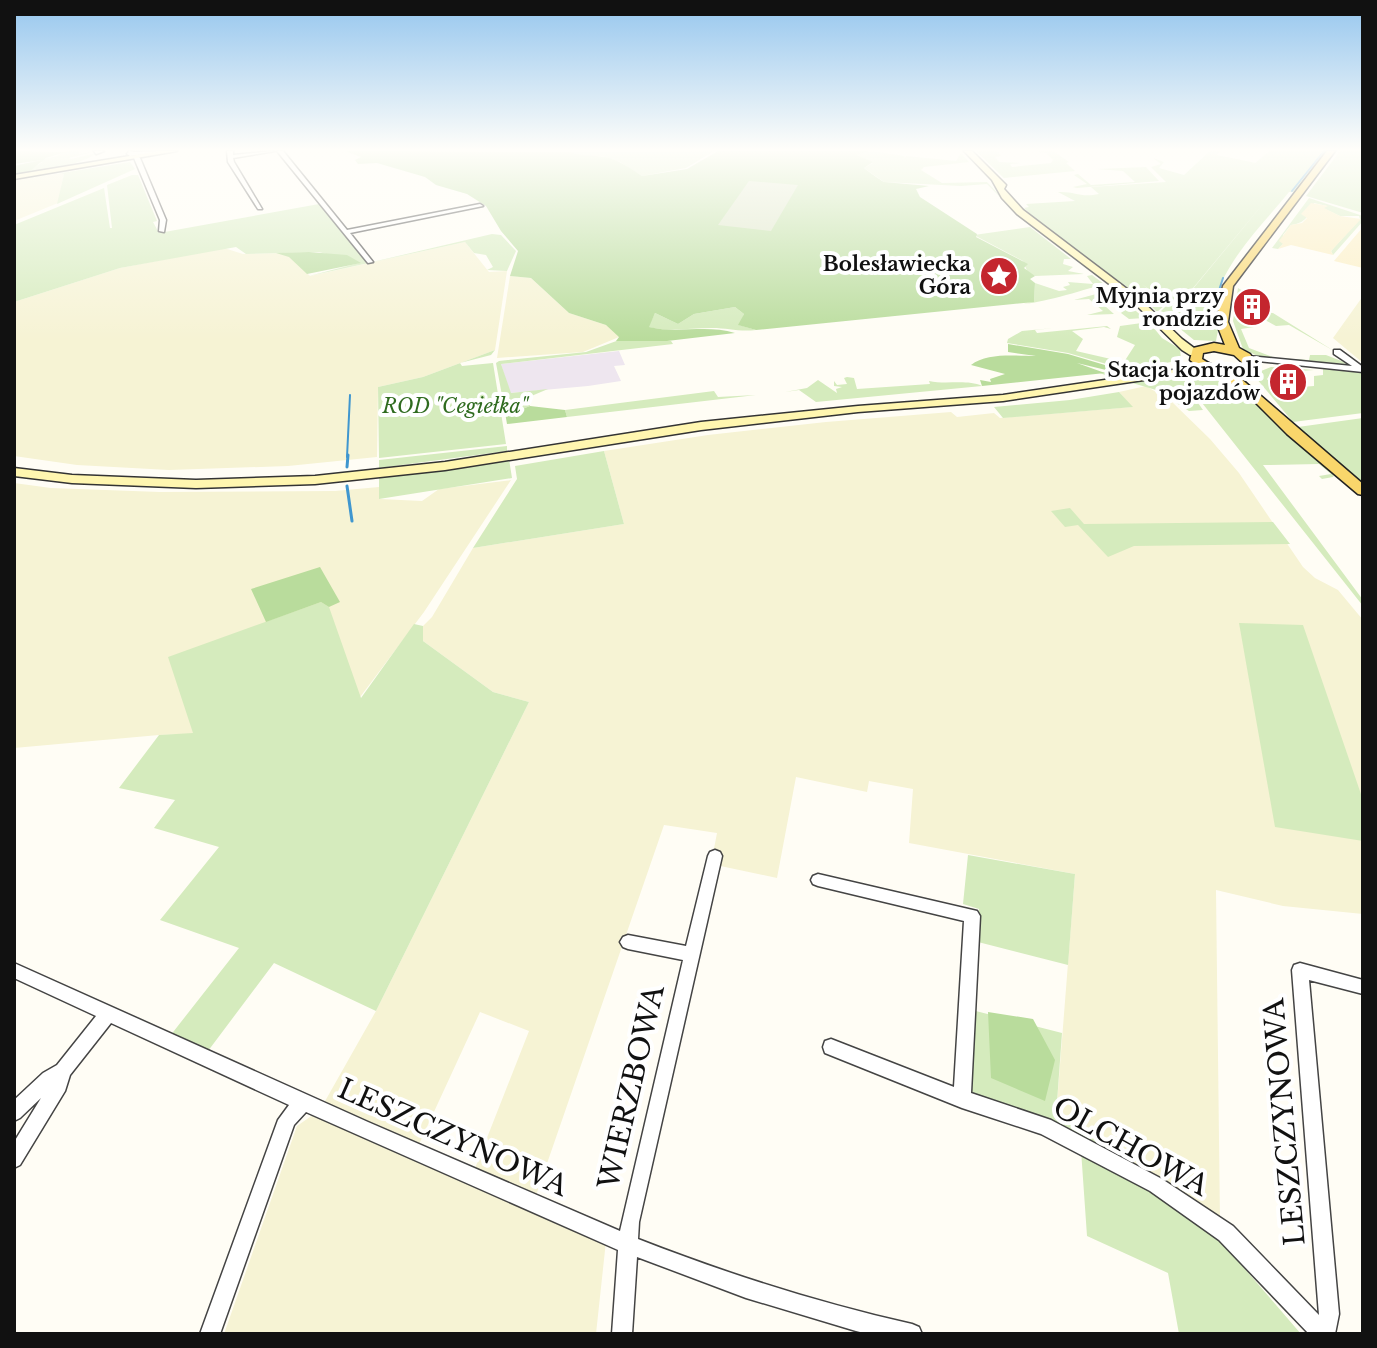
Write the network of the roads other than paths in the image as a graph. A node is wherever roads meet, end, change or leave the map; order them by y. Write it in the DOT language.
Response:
graph roads {
  1 [pos="160,214"];
  2 [pos="331,214"];
  3 [pos="439,214"];
  4 [pos="1027,214"];
  5 [pos="1282,214"];
  6 [pos="162,231"];
  7 [pos="346,232"];
  8 [pos="370,262"];
  9 [pos="1223,330"];
  10 [pos="1234,351"];
  11 [pos="1201,352"];
  12 [pos="1337,352"];
  13 [pos="1248,365"];
  14 [pos="1207,368"];
  15 [pos="1362,370"];
  16 [pos="1226,373"];
  17 [pos="1109,383"];
  18 [pos="1259,398"];
  19 [pos="14,472"];
  20 [pos="1363,491"];
  21 [pos="715,856"];
  22 [pos="818,880"];
  23 [pos="628,942"];
  24 [pos="690,954"];
  25 [pos="14,970"];
  26 [pos="1363,987"];
  27 [pos="108,1014"];
  28 [pos="831,1047"];
  29 [pos="63,1071"];
  30 [pos="962,1099"];
  31 [pos="304,1101"];
  32 [pos="14,1112"];
  33 [pos="14,1159"];
  34 [pos="627,1245"];
  35 [pos="210,1334"];
  36 [pos="622,1334"];
  37 [pos="912,1334"];
  38 [pos="1324,1334"];
  1 -- 6 [label="street"];
  2 -- 7 [label="street"];
  3 -- 7 [label="street"];
  4 -- 11 [label="main road"];
  5 -- 9 [label="main road"];
  7 -- 8 [label="street"];
  9 -- 10 [label="main road"];
  9 -- 11 [label="main road"];
  10 -- 11 [label="main road"];
  10 -- 13 [label="main road"];
  11 -- 14 [label="main road"];
  11 -- 17 [label="main road"];
  12 -- 15 [label="street"];
  13 -- 15 [label="street"];
  13 -- 16 [label="main road"];
  13 -- 18 [label="main road"];
  14 -- 16 [label="main road"];
  14 -- 17 [label="main road"];
  16 -- 18 [label="main road"];
  17 -- 19 [label="main road"];
  18 -- 20 [label="main road"];
  21 -- 24 [label="street, WIERZBOWA"];
  22 -- 30 [label="street"];
  23 -- 24 [label="street"];
  24 -- 34 [label="street, WIERZBOWA"];
  25 -- 27 [label="street, LESZCZYNOWA"];
  26 -- 38 [label="street, LESZCZYNOWA"];
  27 -- 29 [label="street"];
  27 -- 31 [label="street, LESZCZYNOWA"];
  28 -- 30 [label="street, OLCHOWA"];
  29 -- 32 [label="street"];
  29 -- 33 [label="street"];
  30 -- 38 [label="street, OLCHOWA"];
  31 -- 34 [label="street, LESZCZYNOWA"];
  31 -- 35 [label="street"];
  34 -- 36 [label="street, WIERZBOWA"];
  34 -- 37 [label="street, LESZCZYNOWA"];
}
